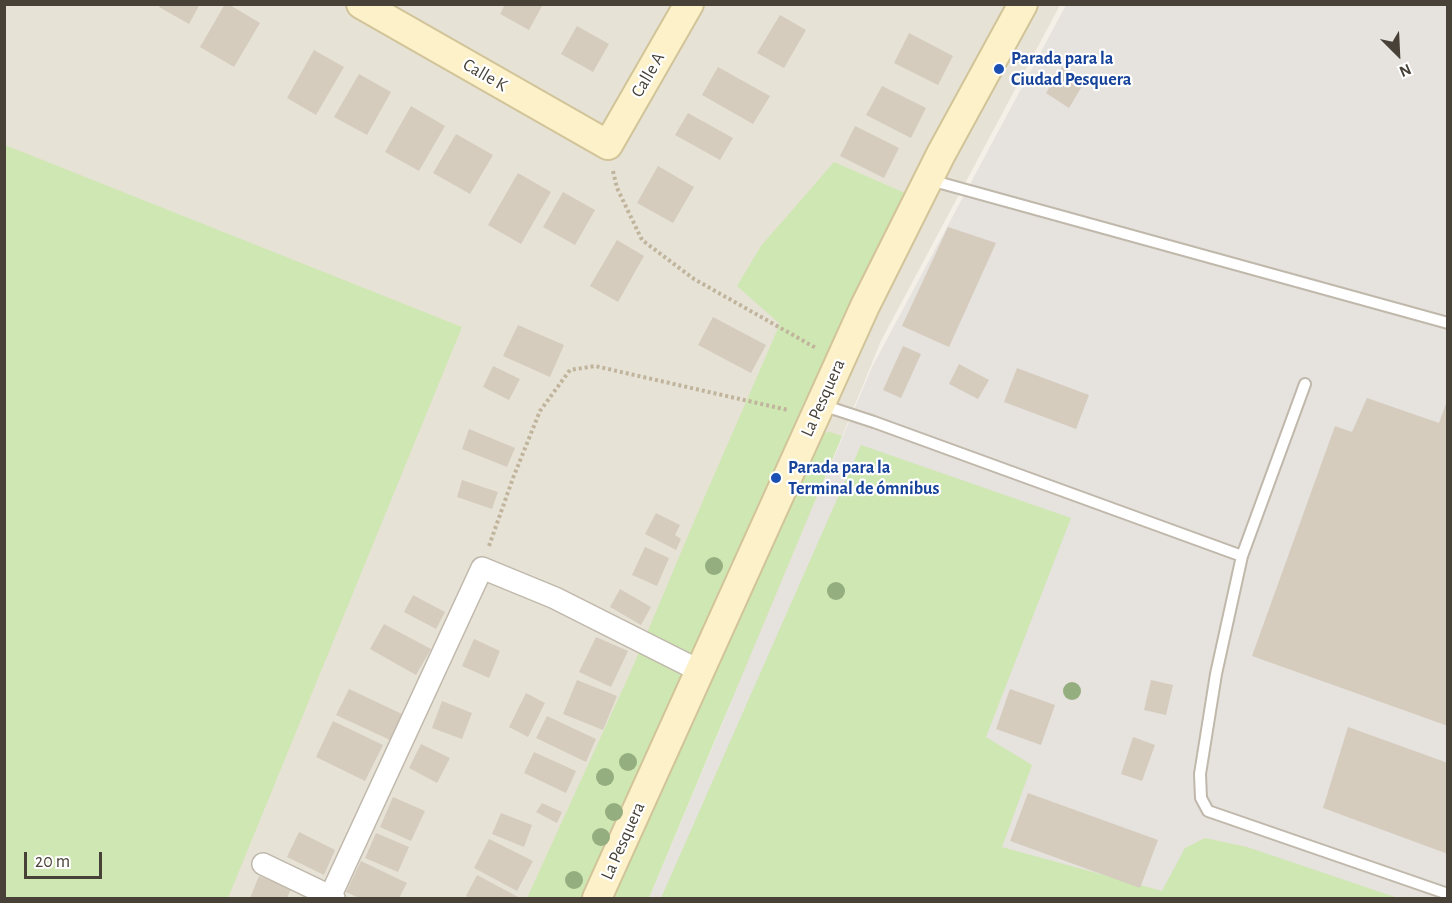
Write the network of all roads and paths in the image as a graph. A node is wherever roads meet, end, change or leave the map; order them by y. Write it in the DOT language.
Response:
graph roads {
  1 [pos="361,4"];
  2 [pos="689,4"];
  3 [pos="1023,4"];
  4 [pos="608,145"];
  5 [pos="928,179"];
  6 [pos="1448,323"];
  7 [pos="840,362"];
  8 [pos="1305,384"];
  9 [pos="818,410"];
  10 [pos="1242,556"];
  11 [pos="482,568"];
  12 [pos="700,671"];
  13 [pos="263,864"];
  14 [pos="1448,894"];
  15 [pos="332,898"];
  16 [pos="597,898"];
  1 -- 4 [label="main road, Calle K"];
  2 -- 4 [label="main road, Calle A"];
  3 -- 5 [label="main road, La Pesquera"];
  4 -- 7 [label="path"];
  5 -- 6 [label="lane"];
  5 -- 7 [label="main road, La Pesquera"];
  7 -- 9 [label="main road, La Pesquera"];
  8 -- 10 [label="lane"];
  9 -- 10 [label="lane"];
  9 -- 11 [label="path"];
  9 -- 12 [label="main road, La Pesquera"];
  10 -- 14 [label="lane"];
  11 -- 12 [label="street"];
  11 -- 15 [label="street"];
  12 -- 16 [label="main road, La Pesquera"];
  13 -- 15 [label="street"];
}
